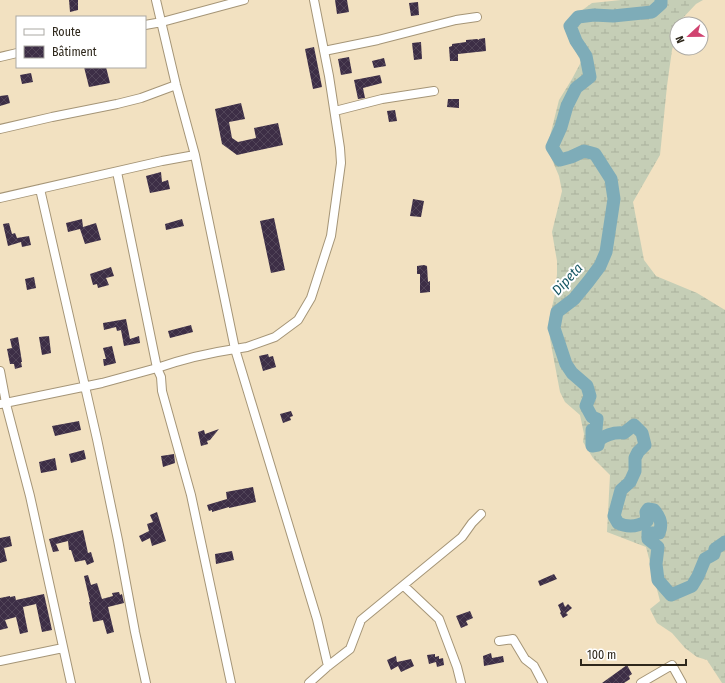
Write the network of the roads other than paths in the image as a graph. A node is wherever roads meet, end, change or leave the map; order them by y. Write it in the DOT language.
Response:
graph roads {
  1 [pos="156,0"];
  2 [pos="244,0"];
  3 [pos="314,0"];
  4 [pos="477,17"];
  5 [pos="162,22"];
  6 [pos="146,25"];
  7 [pos="324,51"];
  8 [pos="16,53"];
  9 [pos="0,57"];
  10 [pos="176,85"];
  11 [pos="434,91"];
  12 [pos="335,111"];
  13 [pos="0,129"];
  14 [pos="195,155"];
  15 [pos="117,172"];
  16 [pos="40,189"];
  17 [pos="0,198"];
  18 [pos="235,350"];
  19 [pos="157,368"];
  20 [pos="0,371"];
  21 [pos="84,386"];
  22 [pos="3,403"];
  23 [pos="481,514"];
  24 [pos="404,586"];
  25 [pos="498,641"];
  26 [pos="63,648"];
  27 [pos="0,661"];
  28 [pos="328,666"];
  29 [pos="71,683"];
  30 [pos="146,683"];
  31 [pos="231,683"];
  32 [pos="309,683"];
  33 [pos="461,683"];
  34 [pos="543,683"];
  35 [pos="641,683"];
  36 [pos="682,683"];
  1 -- 5 [label="street"];
  2 -- 5 [label="street"];
  3 -- 7 [label="street"];
  4 -- 7 [label="street"];
  5 -- 6 [label="street"];
  5 -- 10 [label="street"];
  7 -- 12 [label="street"];
  8 -- 9 [label="street"];
  10 -- 13 [label="street"];
  10 -- 14 [label="street"];
  11 -- 12 [label="street"];
  12 -- 18 [label="street"];
  14 -- 15 [label="street"];
  14 -- 18 [label="street"];
  15 -- 16 [label="street"];
  15 -- 19 [label="street"];
  16 -- 17 [label="street"];
  16 -- 21 [label="street"];
  18 -- 19 [label="street"];
  18 -- 28 [label="street"];
  19 -- 21 [label="street"];
  19 -- 31 [label="street"];
  20 -- 22 [label="street"];
  21 -- 22 [label="street"];
  21 -- 30 [label="street"];
  22 -- 26 [label="street"];
  23 -- 24 [label="street"];
  24 -- 28 [label="street"];
  24 -- 33 [label="street"];
  25 -- 34 [label="street"];
  26 -- 27 [label="street"];
  26 -- 29 [label="street"];
  28 -- 32 [label="street"];
  35 -- 36 [label="street"];
}
